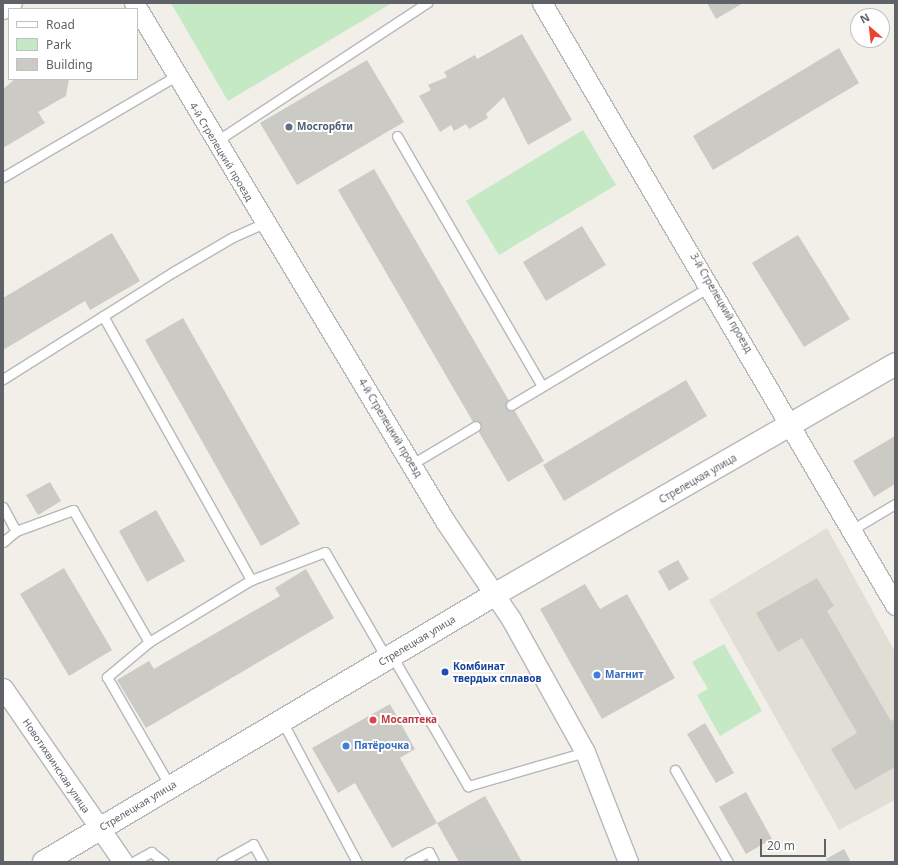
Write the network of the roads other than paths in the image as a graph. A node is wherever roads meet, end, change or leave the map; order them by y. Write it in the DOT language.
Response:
graph roads {
  1 [pos="11,3"];
  2 [pos="427,3"];
  3 [pos="542,3"];
  4 [pos="3,8"];
  5 [pos="138,10"];
  6 [pos="176,76"];
  7 [pos="396,136"];
  8 [pos="215,142"];
  9 [pos="3,177"];
  10 [pos="264,223"];
  11 [pos="711,286"];
  12 [pos="103,316"];
  13 [pos="895,364"];
  14 [pos="3,379"];
  15 [pos="542,386"];
  16 [pos="511,405"];
  17 [pos="792,424"];
  18 [pos="476,426"];
  19 [pos="412,464"];
  20 [pos="895,504"];
  21 [pos="3,507"];
  22 [pos="853,529"];
  23 [pos="16,531"];
  24 [pos="3,542"];
  25 [pos="251,580"];
  26 [pos="494,595"];
  27 [pos="895,605"];
  28 [pos="149,642"];
  29 [pos="389,657"];
  30 [pos="3,688"];
  31 [pos="282,721"];
  32 [pos="585,752"];
  33 [pos="675,770"];
  34 [pos="170,786"];
  35 [pos="98,829"];
  36 [pos="44,862"];
  37 [pos="123,862"];
  38 [pos="133,862"];
  39 [pos="164,862"];
  40 [pos="221,862"];
  41 [pos="263,862"];
  42 [pos="357,862"];
  43 [pos="409,862"];
  44 [pos="434,862"];
  45 [pos="628,862"];
  46 [pos="728,862"];
  1 -- 4 [label="street"];
  2 -- 8 [label="lane"];
  3 -- 11 [label="street, 3-й Стрелецкий проезд"];
  5 -- 6 [label="street, 4-й Стрелецкий проезд"];
  6 -- 8 [label="street, 4-й Стрелецкий проезд"];
  6 -- 9 [label="lane"];
  7 -- 15 [label="lane"];
  8 -- 10 [label="street, 4-й Стрелецкий проезд"];
  10 -- 12 [label="lane"];
  10 -- 19 [label="street, 4-й Стрелецкий проезд"];
  11 -- 15 [label="lane"];
  11 -- 17 [label="street, 3-й Стрелецкий проезд"];
  12 -- 14 [label="lane"];
  12 -- 25 [label="lane"];
  13 -- 17 [label="street, Стрелецкая улица"];
  15 -- 16 [label="lane"];
  17 -- 22 [label="street, 3-й Стрелецкий проезд"];
  17 -- 26 [label="street, Стрелецкая улица"];
  18 -- 19 [label="lane"];
  19 -- 26 [label="street, 4-й Стрелецкий проезд"];
  20 -- 22 [label="lane"];
  21 -- 23 [label="lane"];
  22 -- 27 [label="street, 3-й Стрелецкий проезд"];
  23 -- 24 [label="lane"];
  23 -- 28 [label="lane"];
  25 -- 28 [label="lane"];
  25 -- 29 [label="lane"];
  26 -- 29 [label="street, Стрелецкая улица"];
  26 -- 32 [label="street, 4-й Стрелецкий проезд"];
  28 -- 34 [label="lane"];
  29 -- 31 [label="street, Стрелецкая улица"];
  29 -- 32 [label="lane"];
  30 -- 35 [label="street, Новотихвинская улица"];
  31 -- 34 [label="street, Стрелецкая улица"];
  31 -- 42 [label="lane"];
  32 -- 45 [label="street, 4-й Стрелецкий проезд"];
  33 -- 46 [label="lane"];
  34 -- 35 [label="street, Стрелецкая улица"];
  35 -- 36 [label="street, Стрелецкая улица"];
  35 -- 37 [label="street, Новотихвинская улица"];
  38 -- 39 [label="lane"];
  40 -- 41 [label="lane"];
  43 -- 44 [label="lane"];
}
